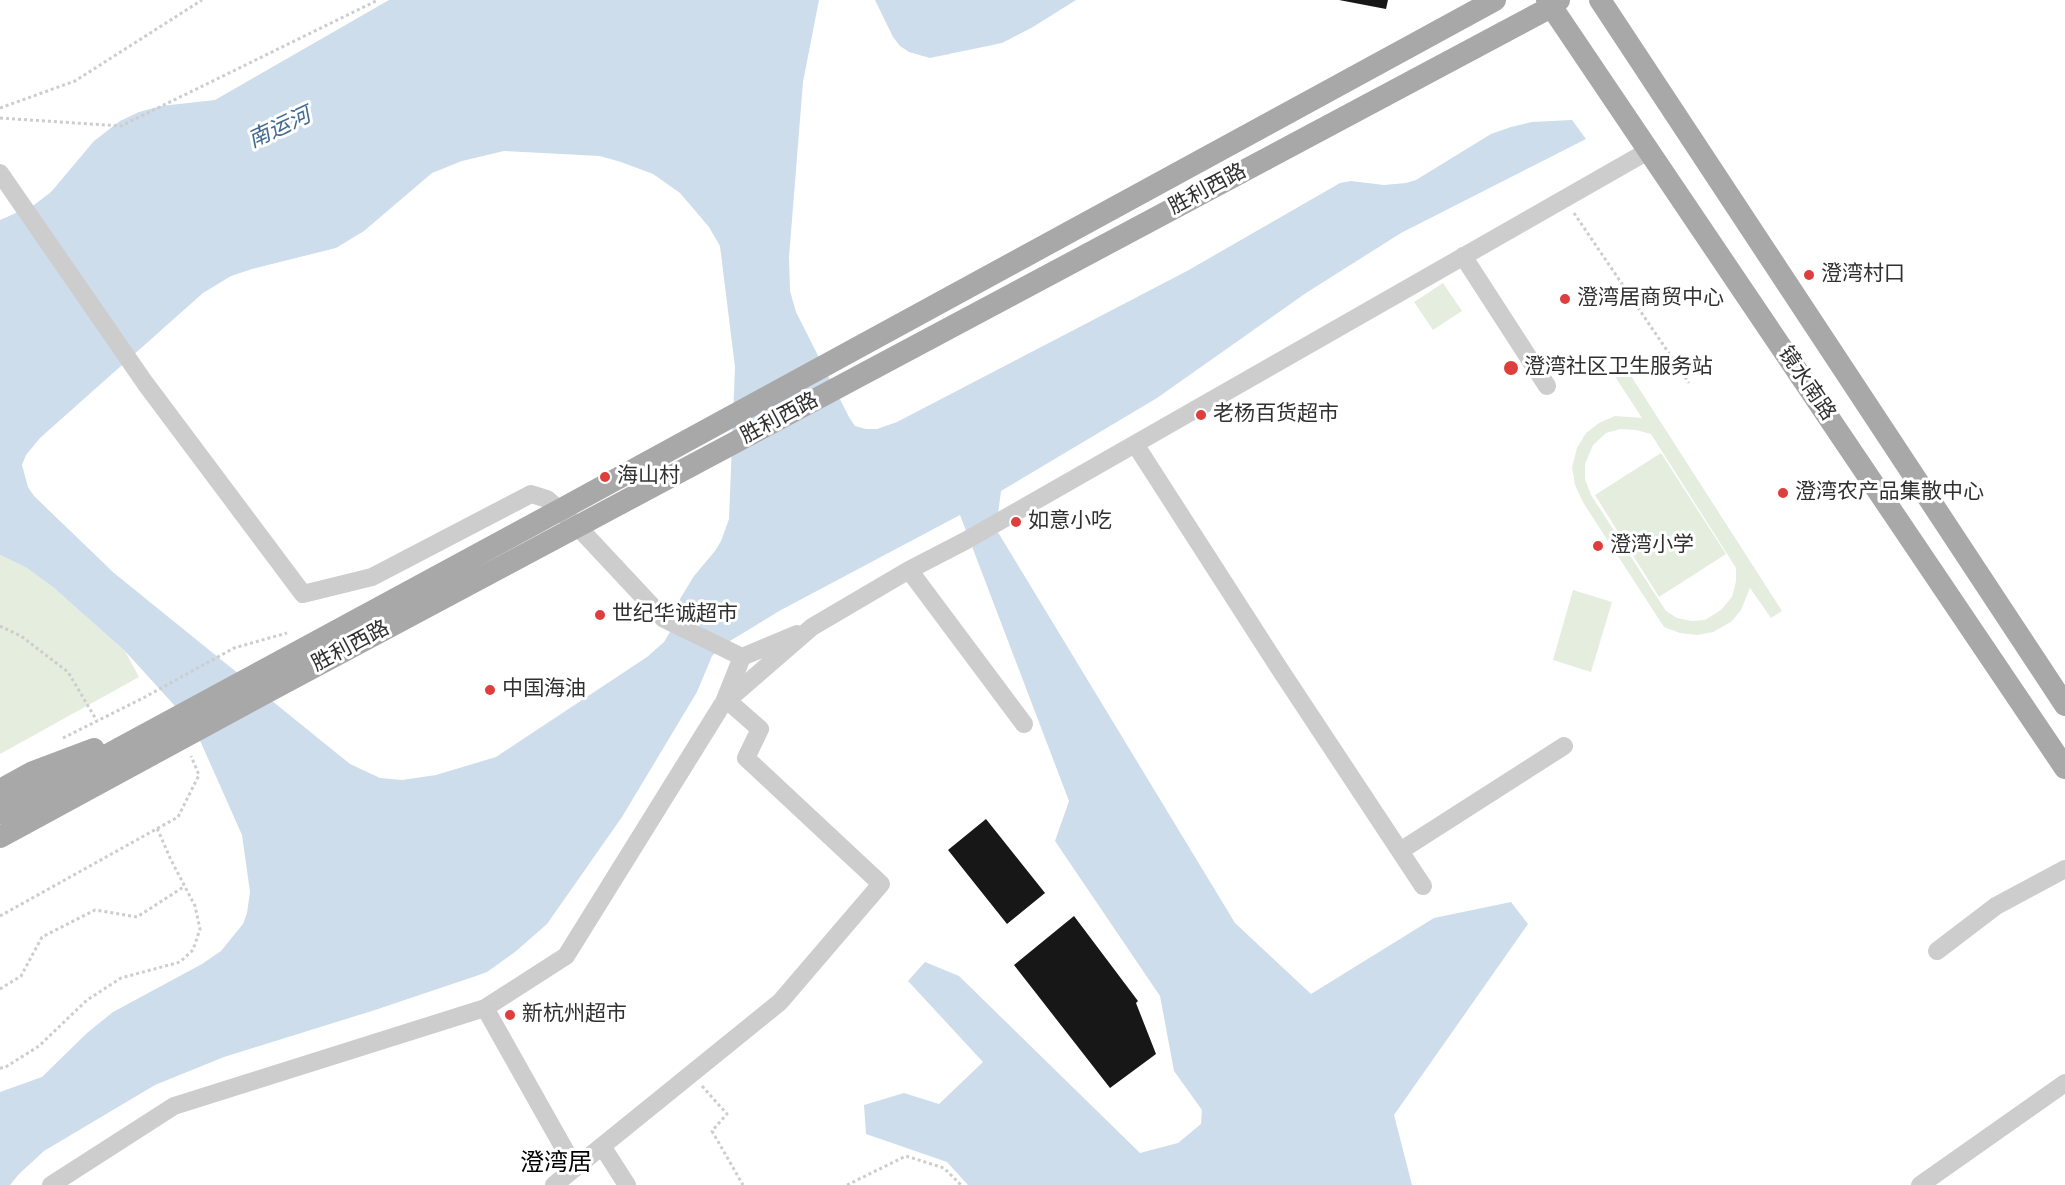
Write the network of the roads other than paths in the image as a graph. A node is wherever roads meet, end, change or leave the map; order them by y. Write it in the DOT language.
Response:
graph roads {
  1 [pos="1495,0"];
  2 [pos="1600,0"];
  3 [pos="1553,2"];
  4 [pos="1648,151"];
  5 [pos="4,179"];
  6 [pos="1463,256"];
  7 [pos="1547,386"];
  8 [pos="1135,444"];
  9 [pos="558,511"];
  10 [pos="578,527"];
  11 [pos="909,570"];
  12 [pos="812,627"];
  13 [pos="736,654"];
  14 [pos="258,685"];
  15 [pos="725,703"];
  16 [pos="2065,705"];
  17 [pos="1024,724"];
  18 [pos="181,728"];
  19 [pos="1564,746"];
  20 [pos="2065,768"];
  21 [pos="0,790"];
  22 [pos="0,813"];
  23 [pos="0,837"];
  24 [pos="1400,851"];
  25 [pos="2065,869"];
  26 [pos="1423,886"];
  27 [pos="1937,951"];
  28 [pos="485,1008"];
  29 [pos="2065,1083"];
  30 [pos="602,1146"];
  31 [pos="575,1168"];
  32 [pos="51,1185"];
  33 [pos="554,1185"];
  34 [pos="627,1185"];
  35 [pos="1920,1185"];
  1 -- 9 [label="main road, 胜利西路"];
  2 -- 16 [label="main road, 镜水南路"];
  3 -- 4 [label="main road, 镜水南路"];
  3 -- 10 [label="main road, 胜利西路"];
  4 -- 6 [label="street"];
  4 -- 20 [label="main road, 镜水南路"];
  5 -- 9 [label="street"];
  6 -- 7 [label="street"];
  6 -- 8 [label="street"];
  8 -- 11 [label="street"];
  8 -- 24 [label="street"];
  9 -- 10 [label="street"];
  9 -- 14 [label="main road, 胜利西路"];
  10 -- 13 [label="street"];
  10 -- 14 [label="main road, 胜利西路"];
  11 -- 12 [label="street"];
  11 -- 17 [label="street"];
  12 -- 13 [label="street"];
  12 -- 15 [label="street"];
  13 -- 15 [label="street"];
  14 -- 18 [label="main road, 胜利西路"];
  15 -- 28 [label="street"];
  15 -- 30 [label="street"];
  18 -- 21 [label="main road"];
  18 -- 22 [label="main road, 胜利西路"];
  18 -- 23 [label="main road, 胜利西路"];
  19 -- 24 [label="street"];
  24 -- 26 [label="street"];
  25 -- 27 [label="street"];
  28 -- 31 [label="street"];
  28 -- 32 [label="street"];
  29 -- 35 [label="street"];
  30 -- 31 [label="street"];
  30 -- 34 [label="street"];
  31 -- 33 [label="street"];
}
